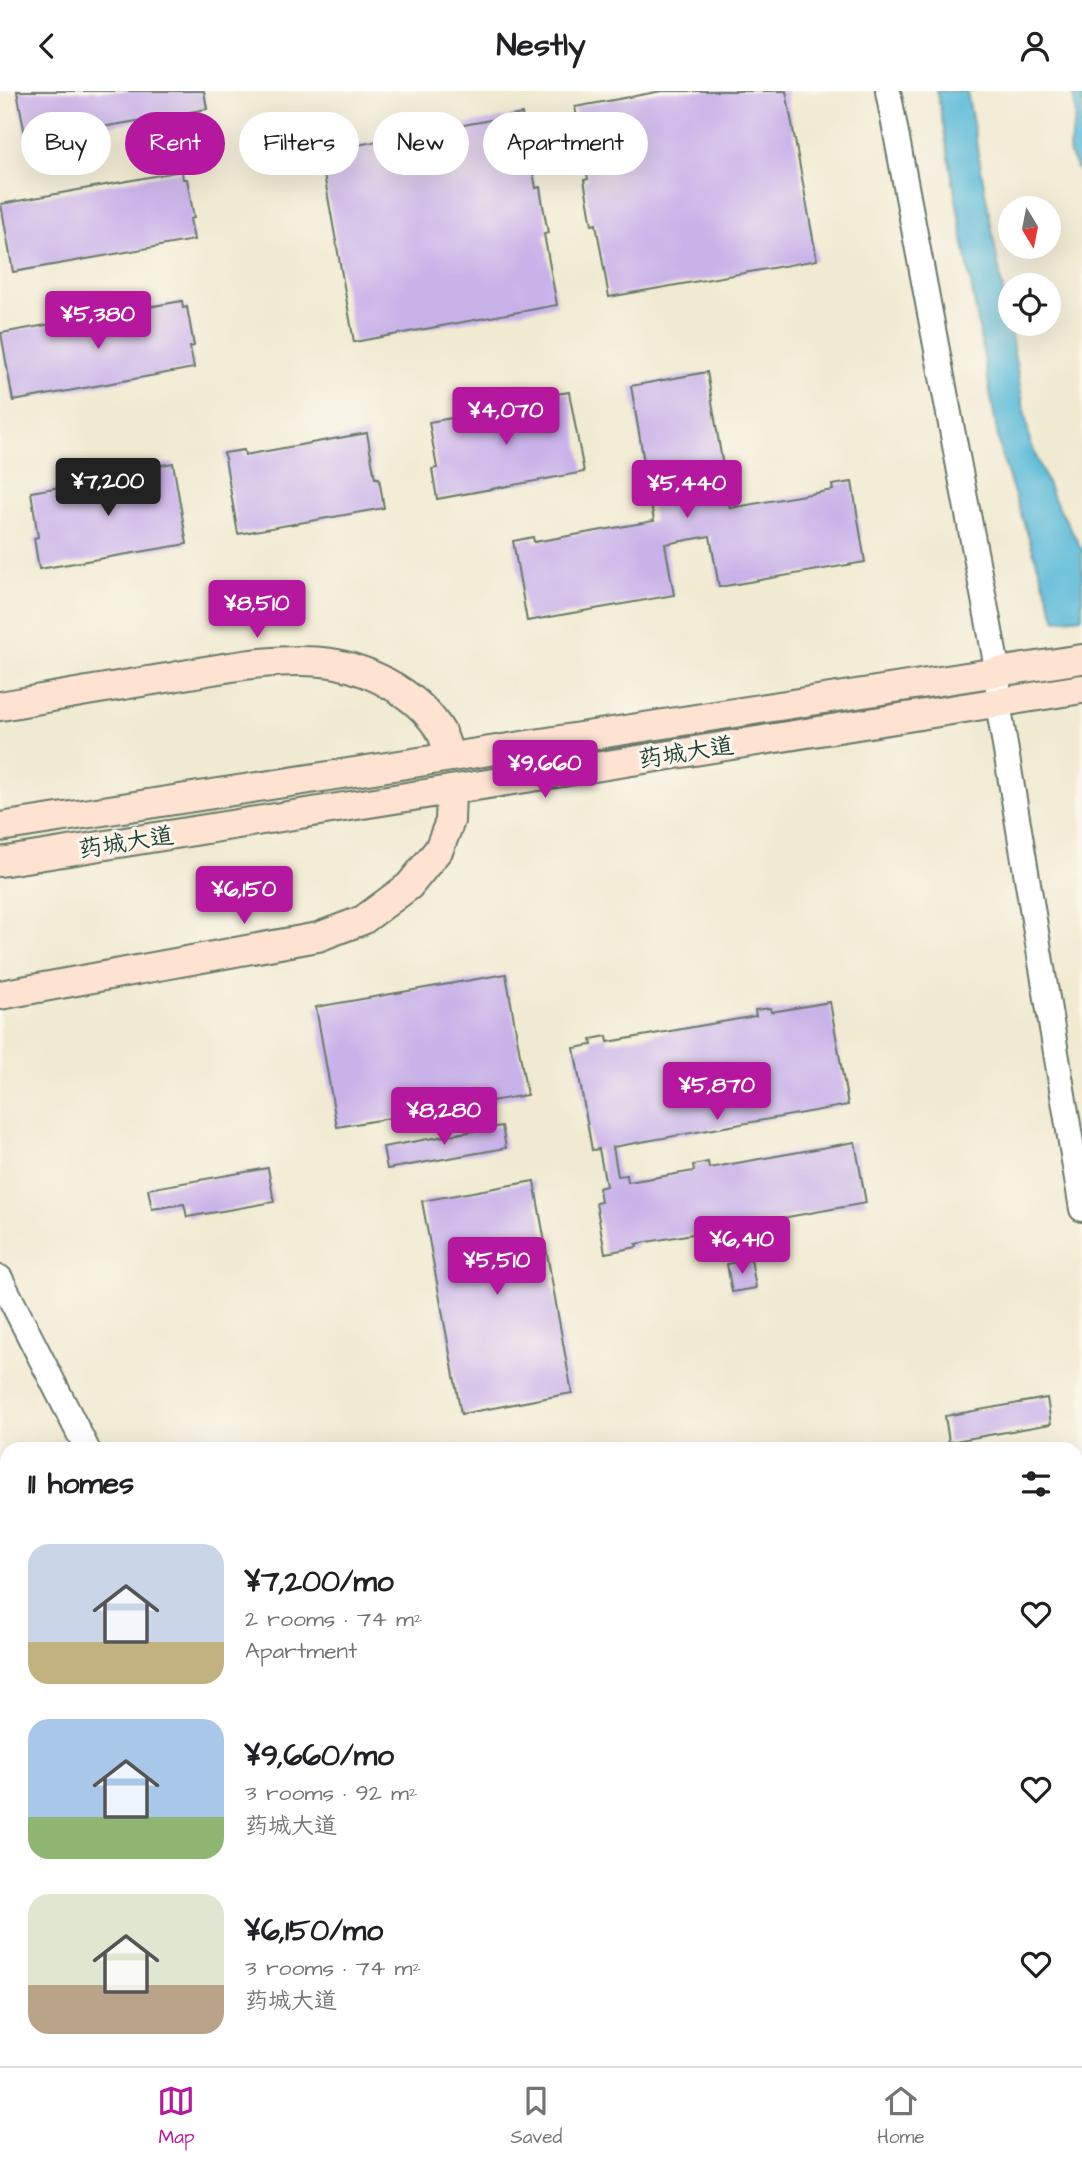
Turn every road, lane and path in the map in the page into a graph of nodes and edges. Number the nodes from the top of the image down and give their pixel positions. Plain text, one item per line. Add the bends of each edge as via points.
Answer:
1 (888, 91) edge
2 (1082, 659) edge
3 (998, 673) junction
4 (1082, 689) edge
5 (998, 703) junction
6 (0, 706) edge
7 (450, 757) junction
8 (451, 790) junction
9 (0, 827) edge
10 (0, 862) edge
11 (0, 995) edge
12 (1082, 1209) edge
13 (0, 1277) edge
14 (83, 1442) edge

1 - 3 street
2 - 3 main road, 药城大道
3 - 5 street
3 - 7 main road, 药城大道
4 - 5 main road, 药城大道
5 - 8 main road, 药城大道
5 - 12 street
6 - 7 main road via 235,666 337,664 403,692 442,733
7 - 9 main road, 药城大道
8 - 10 main road, 药城大道
8 - 11 main road via 450,821 439,849 409,886 363,920 318,937
13 - 14 street

